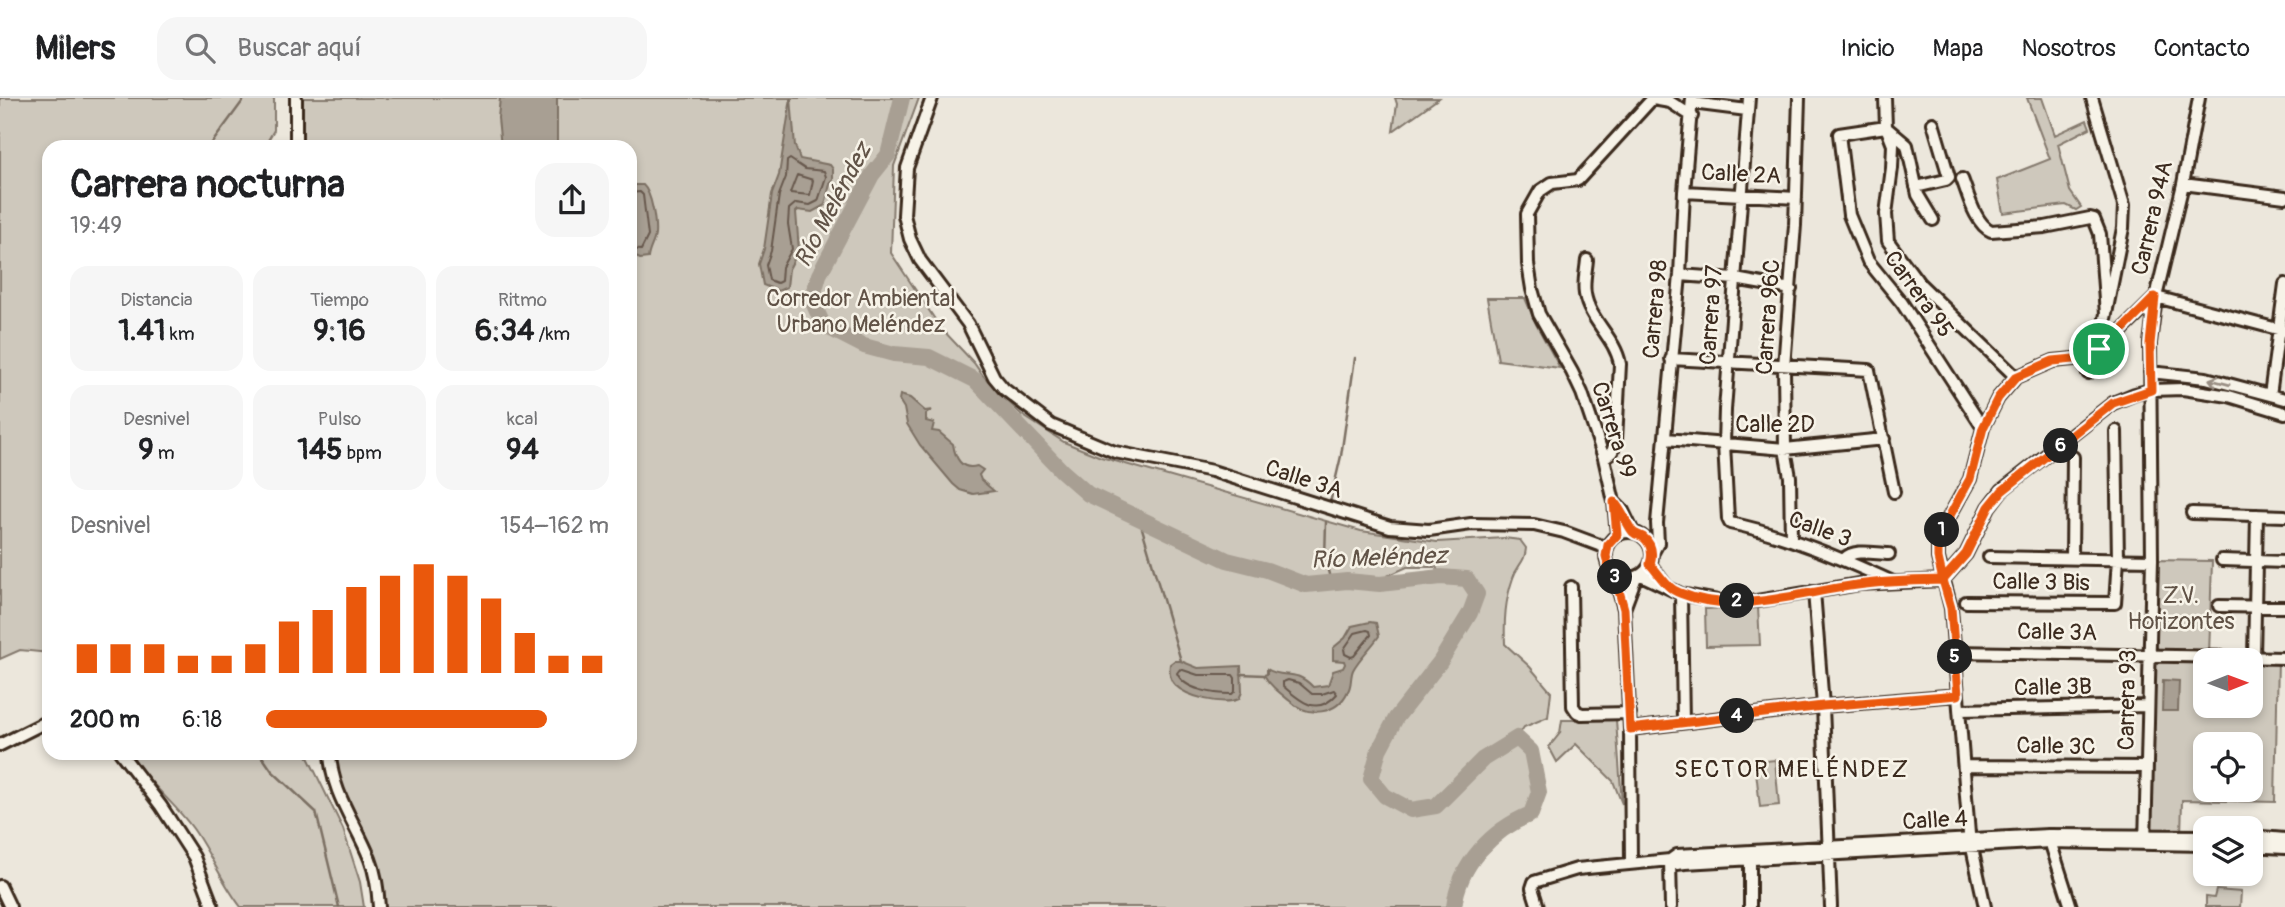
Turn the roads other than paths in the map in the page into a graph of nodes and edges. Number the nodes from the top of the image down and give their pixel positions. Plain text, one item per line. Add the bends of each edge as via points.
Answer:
1 (296, 98) edge
2 (932, 98) edge
3 (1653, 98) edge
4 (1749, 98) edge
5 (1799, 98) edge
6 (1885, 98) edge
7 (2092, 98) edge
8 (2199, 98) edge
9 (1692, 101) edge
10 (1747, 110) junction
11 (1692, 116) junction
12 (1933, 123) dead end
13 (1886, 127) junction
14 (296, 140) edge
15 (1962, 179) dead end
16 (2183, 184) junction
17 (1916, 187) junction
18 (1684, 192) junction
19 (1742, 196) junction
20 (2285, 197) edge
21 (1796, 198) junction
22 (1933, 220) dead end
23 (1587, 260) dead end
24 (1680, 275) junction
25 (1735, 279) junction
26 (2285, 284) edge
27 (1791, 289) junction
28 (2155, 297) junction
29 (2106, 314) junction
30 (2281, 330) edge
31 (2099, 349) junction
32 (2084, 358) junction
33 (1671, 359) junction
34 (1729, 363) junction
35 (1784, 366) junction
36 (2150, 372) junction
37 (2088, 373) dead end
38 (2016, 377) junction
39 (2151, 390) junction
40 (2270, 395) junction
41 (2285, 399) edge
42 (2285, 413) edge
43 (1983, 428) junction
44 (2116, 431) dead end
45 (1666, 439) junction
46 (1884, 439) junction
47 (1724, 444) junction
48 (1785, 449) junction
49 (2073, 457) dead end
50 (1604, 458) junction
51 (1894, 492) dead end
52 (1614, 502) junction
53 (2192, 513) dead end
54 (2256, 514) junction
55 (2285, 516) edge
56 (1657, 523) junction
57 (1730, 523) joint
58 (1617, 535) junction
59 (1638, 535) junction
60 (1790, 539) junction
61 (1607, 548) junction
62 (1889, 554) dead end
63 (1989, 557) dead end
64 (2072, 558) junction
65 (1651, 559) junction
66 (1844, 559) junction
67 (2118, 559) junction
68 (2152, 560) junction
69 (2222, 560) dead end
70 (2256, 561) junction
71 (2285, 562) edge
72 (1614, 573) junction
73 (1639, 576) junction
74 (1943, 580) junction
75 (1893, 582) junction
76 (1666, 586) junction
77 (1570, 587) dead end
78 (1814, 591) junction
79 (1681, 594) junction
80 (1966, 602) dead end
81 (2219, 607) dead end
82 (2256, 607) junction
83 (2285, 607) edge
84 (1624, 609) junction
85 (2254, 648) edge
86 (1955, 652) junction
87 (2150, 654) junction
88 (2193, 655) edge
89 (2263, 657) edge
90 (2285, 658) edge
91 (1958, 695) junction
92 (2148, 705) junction
93 (1823, 706) junction
94 (1960, 710) junction
95 (1630, 713) junction
96 (1683, 723) junction
97 (42, 724) edge
98 (1630, 729) junction
99 (0, 745) edge
100 (126, 760) edge
101 (331, 760) edge
102 (1964, 766) junction
103 (2147, 767) junction
104 (2193, 837) edge
105 (2263, 837) edge
106 (2049, 839) junction
107 (2285, 839) edge
108 (2145, 840) junction
109 (1971, 844) junction
110 (2193, 844) edge
111 (2263, 847) edge
112 (2285, 848) edge
113 (1829, 851) junction
114 (1750, 856) junction
115 (1670, 860) junction
116 (1631, 863) junction
117 (0, 886) edge
118 (10, 907) edge
119 (213, 907) edge
120 (379, 907) edge
121 (1538, 907) edge
122 (1671, 907) edge
123 (1750, 907) edge
124 (1831, 907) edge
125 (1985, 907) edge
126 (2071, 907) edge

1 - 14 street
2 - 61 street, Calle 3A via 907,168 904,215 910,239 920,260 968,324 994,377 1051,425 1106,449 1212,471 1390,527 1429,530 1471,524 1534,525
3 - 11 street
3 - 50 street, Carrera 99 via 1578,180 1539,191 1527,214 1528,264 1539,314 1572,372
4 - 10 street, Carrera 97
5 - 21 street, Carrera 96C
6 - 13 street
7 - 29 street via 2124,205
8 - 16 street, Carrera 94A
9 - 10 street
9 - 11 street, Carrera 98
10 - 19 street, Carrera 97
11 - 18 street, Carrera 98
12 - 17 street via 1949,177
13 - 17 street via 1907,145
13 - 38 street via 1893,145 1888,241 1919,283
13 - 43 street, Carrera 95 via 1839,134 1849,215 1868,261 1915,321
15 - 29 street via 1980,222 1991,231 2094,219 2100,234
16 - 20 street
16 - 28 street, Carrera 94A
17 - 22 street
18 - 19 street, Calle 2A
18 - 24 street, Carrera 98
19 - 21 street, Calle 2A
19 - 25 street, Carrera 97
21 - 27 street, Carrera 96C
23 - 50 street via 1585,296 1620,364 1616,440
24 - 25 street
24 - 33 street, Carrera 98
25 - 27 street
25 - 34 street, Carrera 97
26 - 30 street
27 - 35 street, Carrera 96C
28 - 30 street
28 - 31 street
28 - 36 street, Carrera 94A
29 - 31 street
30 - 40 street
31 - 32 street
32 - 37 street
32 - 38 street via 2053,361
33 - 34 street
33 - 45 street, Carrera 98
34 - 35 street
34 - 47 street, Carrera 97
35 - 46 street via 1869,370
35 - 48 street, Carrera 96C
36 - 39 street, Carrera 94A
40 -> 36 street via 2206,378
38 - 43 street via 1998,398
39 - 42 street via 2208,392
39 - 68 street, Carrera 93
39 - 74 street via 2113,403 2002,491 1966,554
40 - 41 street
43 - 74 street via 1970,479 1938,537
44 - 67 street
45 - 47 street, Calle 2D
45 - 56 street, Carrera 98
46 - 48 street, Calle 2D
46 - 51 street
47 - 48 street, Calle 2D
47 - 57 street, Carrera 97
48 - 60 street, Carrera 96C
49 - 64 street
50 - 52 street, Carrera 99
52 - 58 street, Carrera 99
52 - 59 street, Carrera 99
53 - 54 street
54 - 55 street
54 - 70 street
56 - 59 street
56 - 65 street, Carrera 98 via 1658,543
57 - 60 street, Calle 3
58 - 59 street
58 - 61 street
59 - 65 street via 1650,546
60 - 66 street, Calle 3
61 - 72 street via 1607,561
62 - 66 street via 1855,553
63 - 64 street
64 - 67 street
65 - 73 street
65 - 76 street
66 - 75 street, Calle 3
67 - 68 street
67 - 80 street, Calle 3 Bis via 2115,603
68 - 87 street, Carrera 93
69 - 70 street
70 - 71 street
70 - 82 street
72 - 73 street via 1624,578
72 - 84 street
73 - 76 street
73 - 84 street
74 - 75 street
74 - 86 street
75 - 78 street
76 - 79 street
77 - 95 street via 1573,706 1582,713
78 - 79 street via 1724,602
78 - 93 street
79 - 96 street
81 - 82 street
82 - 83 street
82 - 85 street
84 - 95 street
86 - 87 street, Calle 3A
86 - 91 street
87 - 88 street, Calle 3A
87 - 92 street, Carrera 93
89 - 90 street, Calle 3A
91 - 93 street
91 - 94 street
92 - 94 street, Calle 3B
92 - 103 street, Carrera 93
93 - 96 street
93 - 113 street
94 - 102 street
95 - 98 street
96 - 98 street
97 - 99 street
98 - 116 street
100 - 119 street via 194,857
101 - 120 street via 340,798 370,860
102 - 103 street, Calle 3C
102 - 109 street
103 - 108 street, Carrera 93
104 - 108 street, Calle 4
105 - 107 street
106 - 108 street, Calle 4
106 - 109 street, Calle 4
106 - 126 street
108 - 110 street, Calle 4
109 - 113 street, Calle 4
109 - 125 street
111 - 112 street
113 - 114 street, Calle 4
113 - 124 street
114 - 115 street, Calle 4 via 1677,864
114 - 123 street
115 - 116 street, Calle 4
115 - 122 street
116 - 121 street, Calle 4 via 1577,869 1534,882
117 - 118 street

